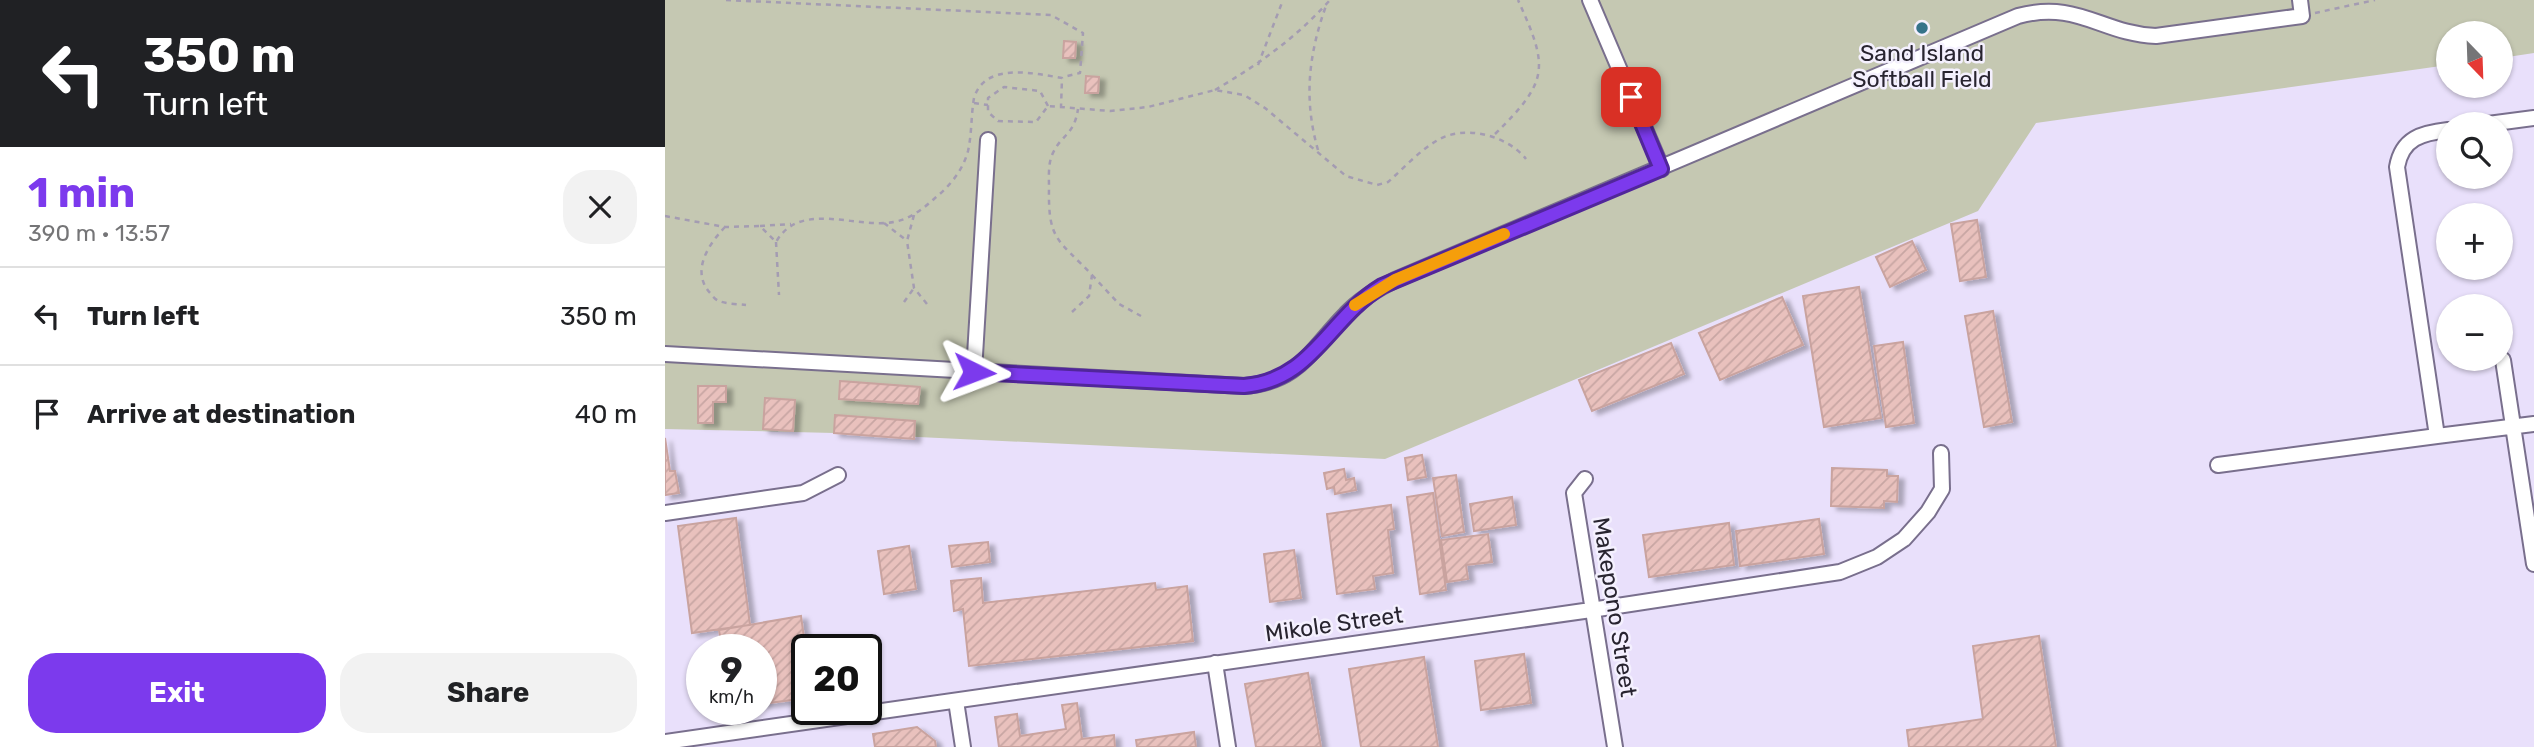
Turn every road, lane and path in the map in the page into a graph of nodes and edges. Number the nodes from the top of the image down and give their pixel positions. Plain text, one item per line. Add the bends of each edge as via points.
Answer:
1 (726, 0) edge
2 (1283, 0) edge
3 (1518, 0) edge
4 (1590, 0) edge
5 (2300, 0) edge
6 (2375, 0) edge
7 (1329, 1) edge
8 (2302, 16) junction
9 (1258, 65) junction
10 (1062, 78) junction
11 (1216, 90) junction
12 (973, 103) junction
13 (988, 104) junction
14 (1048, 106) junction
15 (1061, 107) junction
16 (1078, 109) junction
17 (2534, 118) edge
18 (2513, 121) edge
19 (2436, 131) edge
20 (1495, 134) junction
21 (988, 140) dead end
22 (1319, 153) junction
23 (1526, 159) dead end
24 (1661, 169) junction
25 (914, 215) junction
26 (665, 216) edge
27 (791, 223) junction
28 (884, 223) junction
29 (760, 226) junction
30 (725, 227) junction
31 (907, 241) junction
32 (776, 242) junction
33 (1092, 275) junction
34 (914, 288) junction
35 (779, 295) dead end
36 (904, 302) dead end
37 (927, 304) dead end
38 (746, 305) dead end
39 (1072, 312) dead end
40 (1141, 316) dead end
41 (665, 354) edge
42 (2504, 371) edge
43 (974, 372) junction
44 (2534, 424) edge
45 (2512, 427) junction
46 (2437, 436) junction
47 (1941, 453) dead end
48 (2218, 465) dead end
49 (838, 475) dead end
50 (1585, 479) dead end
51 (665, 513) edge
52 (2534, 564) edge
53 (1591, 610) junction
54 (1215, 663) junction
55 (956, 701) junction
56 (665, 742) edge
57 (963, 747) edge
58 (1228, 747) edge
59 (1615, 747) edge

1 - 10 path via 1051,15 1083,33 1080,73
2 - 9 path
3 - 20 path via 1540,62 1524,107
4 - 24 street
5 - 8 street
6 - 8 path
7 - 9 path
7 - 22 path via 1312,48 1308,79 1311,126
8 - 24 street via 2156,36 2071,12 2031,12
9 - 11 path
10 - 12 path via 997,73 976,89
10 - 15 path
11 - 16 path via 1147,107
11 - 22 path via 1254,100
12 - 13 path
12 - 25 path via 964,162 949,187
13 - 14 path via 988,98 1004,87 1039,91
13 - 14 path via 988,112 998,121 1037,121
14 - 15 path
15 - 16 path
16 - 33 path via 1075,126 1051,156 1049,223 1065,251
17 - 18 street
19 - 46 street via 2407,142 2397,167
20 - 22 path via 1451,134 1439,139 1388,182 1377,185 1346,176
20 - 23 path
21 - 43 street
24 - 43 street via 1382,286 1347,312 1307,360 1266,383 1244,386
25 - 28 path
25 - 31 path
26 - 30 path
27 - 28 path via 816,218
27 - 29 path
27 - 32 path
28 - 31 path
29 - 30 path
29 - 32 path
30 - 38 path via 711,243 701,279 717,301
31 - 34 path
32 - 35 path
33 - 39 path via 1089,296
33 - 40 path via 1119,304
34 - 36 path
34 - 37 path
41 - 43 street
42 - 45 street
44 - 45 street
45 - 46 street
45 - 52 street
46 - 48 street
47 - 53 street, Mikole Street via 1942,489 1928,512 1904,539 1877,557 1840,572
49 - 51 street via 803,493
50 - 53 street, Makepono Street via 1574,493
53 - 54 street, Mikole Street
53 - 59 street, Makepono Street
54 - 55 street, Mikole Street
54 - 58 street
55 - 56 street, Mikole Street
55 - 57 street

